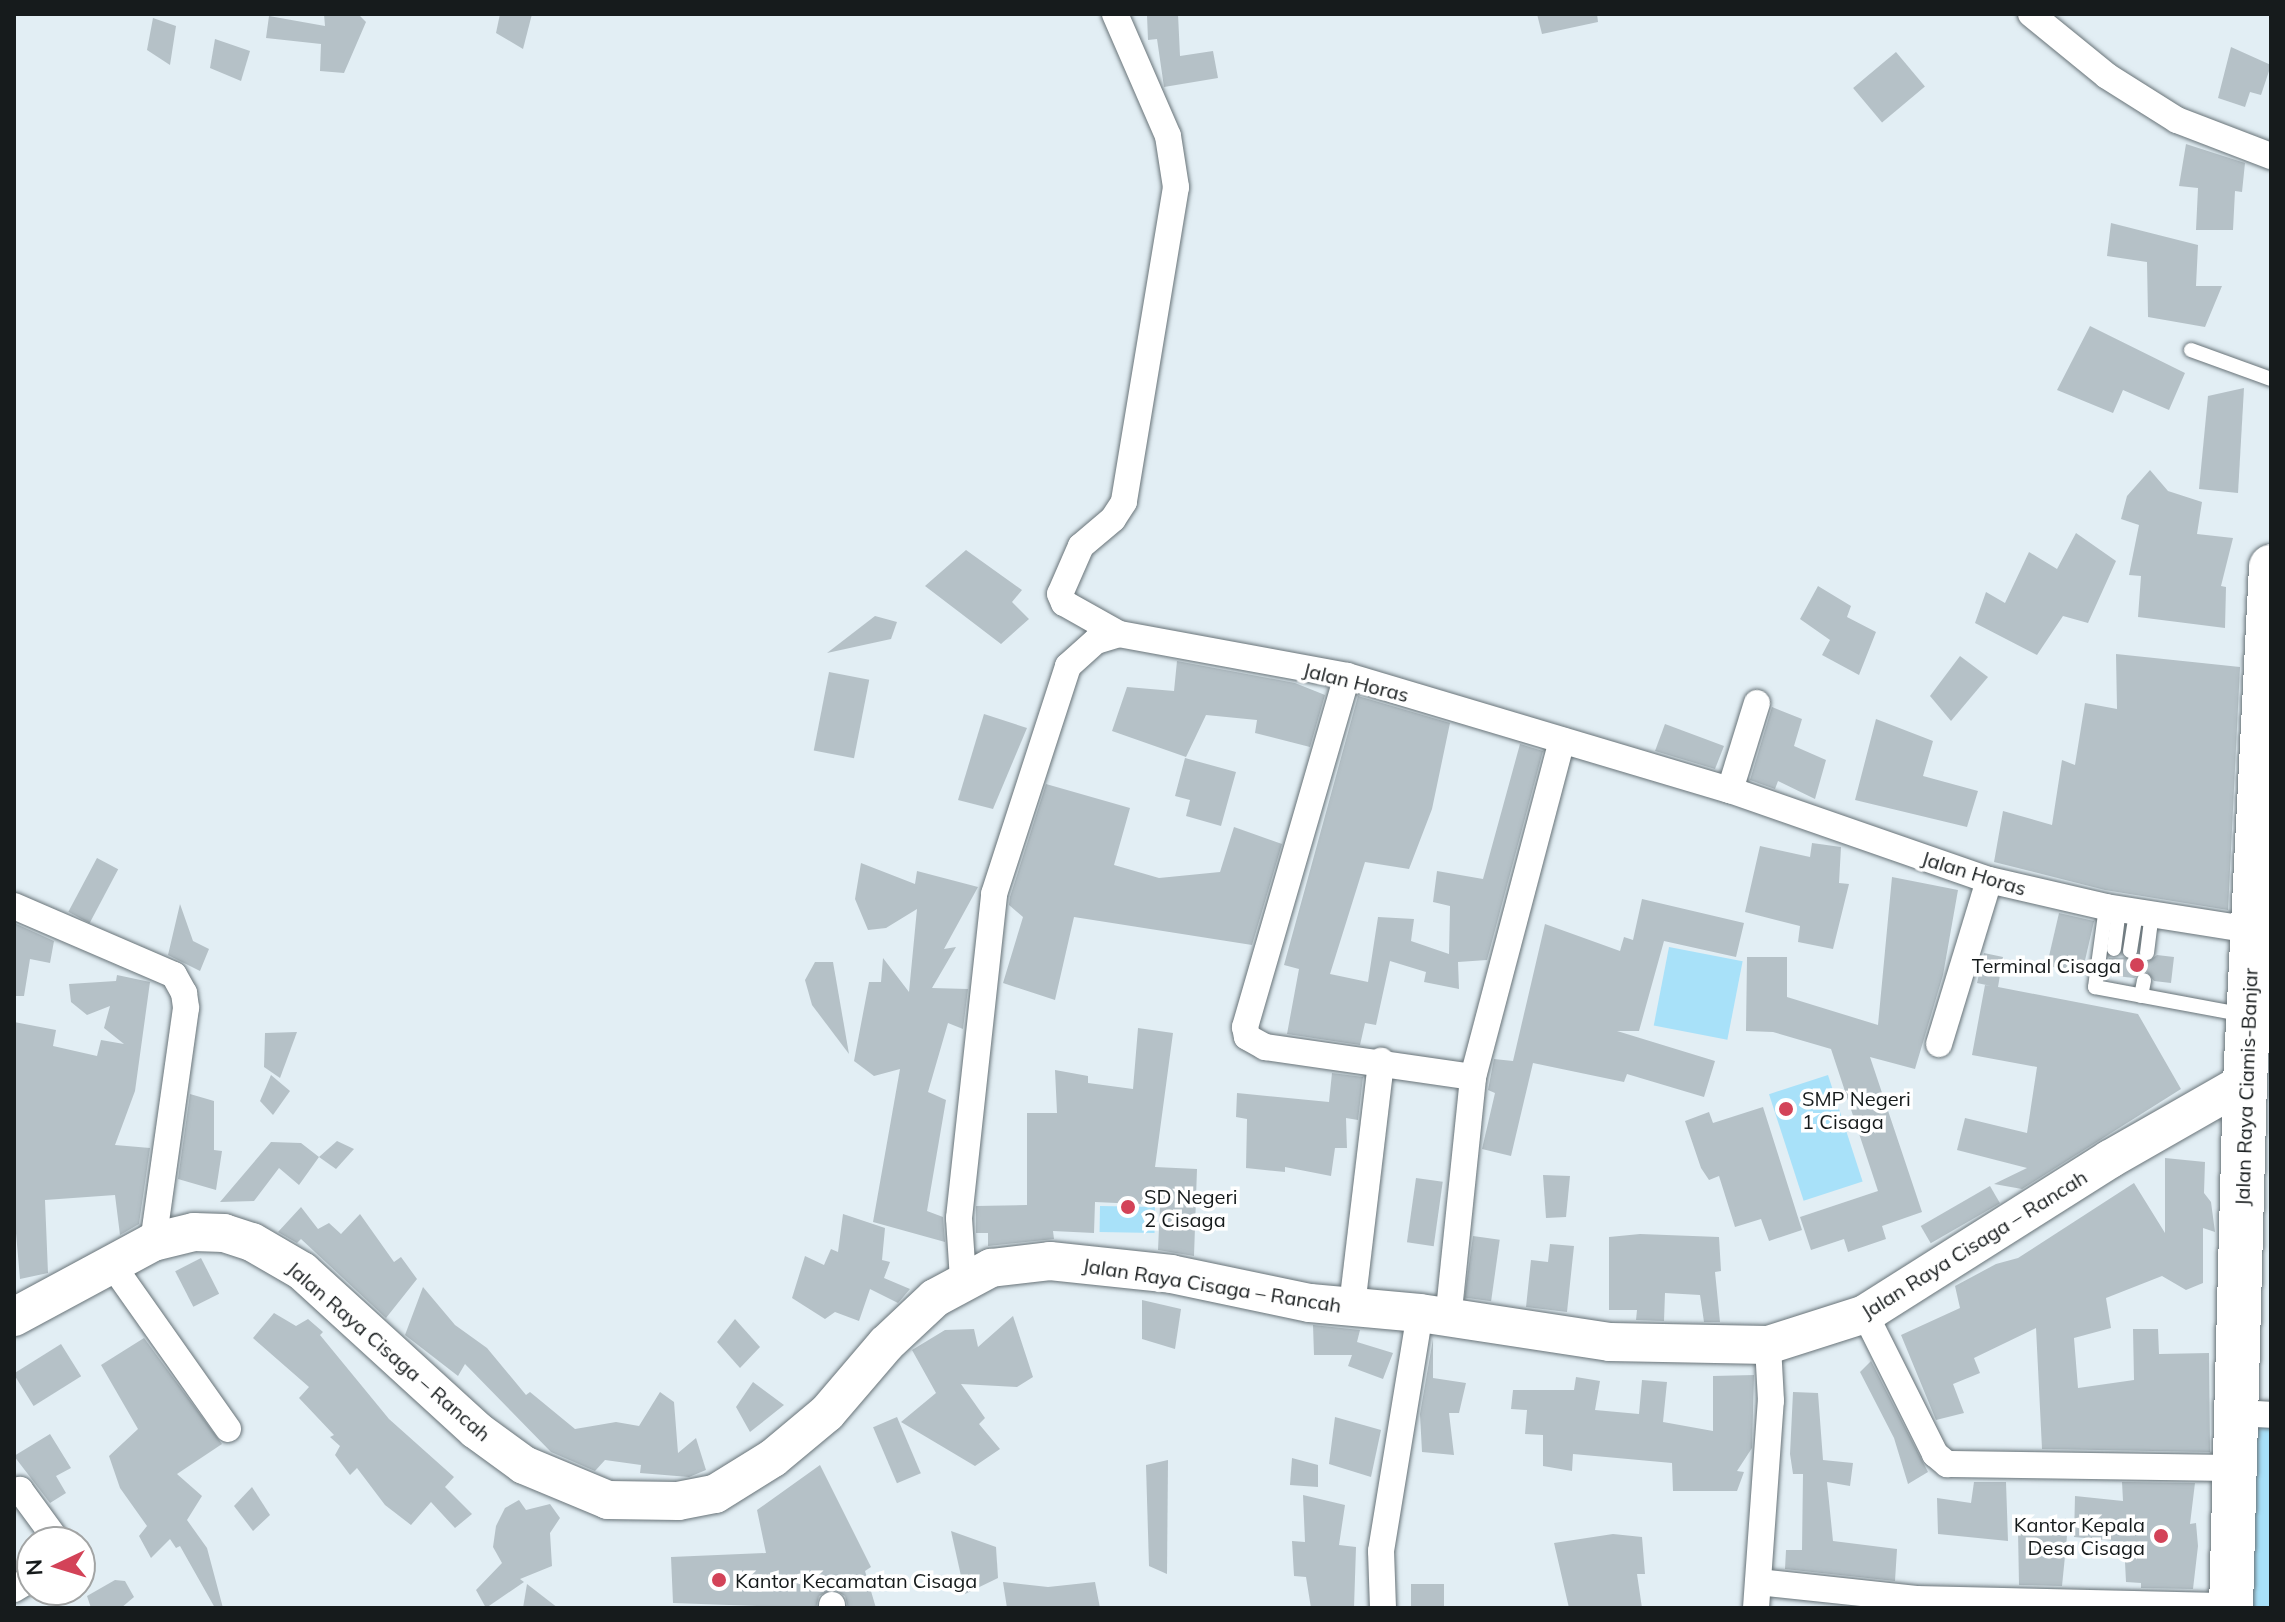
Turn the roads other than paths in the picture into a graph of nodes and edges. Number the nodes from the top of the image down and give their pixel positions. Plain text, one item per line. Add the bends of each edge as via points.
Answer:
1 (1115, 14) edge
2 (2031, 14) edge
3 (2271, 156) edge
4 (2191, 350) dead end
5 (2271, 379) edge
6 (2271, 567) edge
7 (1119, 634) junction
8 (1347, 676) junction
9 (2268, 686) edge
10 (1757, 703) dead end
11 (1562, 741) junction
12 (1730, 790) junction
13 (1989, 880) junction
14 (14, 906) edge
15 (2128, 911) junction
16 (2252, 930) junction
17 (2114, 949) dead end
18 (2130, 951) dead end
19 (2147, 953) dead end
20 (2144, 980) dead end
21 (2141, 996) junction
22 (2248, 1016) junction
23 (1939, 1044) dead end
24 (1381, 1061) junction
25 (1473, 1077) junction
26 (2245, 1082) junction
27 (153, 1242) junction
28 (111, 1263) junction
29 (963, 1280) junction
30 (1352, 1306) junction
31 (1865, 1314) junction
32 (1434, 1316) junction
33 (14, 1317) edge
34 (1768, 1345) junction
35 (2253, 1414) edge
36 (228, 1429) dead end
37 (2235, 1468) junction
38 (16, 1487) edge
39 (46, 1526) edge
40 (1757, 1595) edge
41 (2231, 1607) edge
42 (1383, 1608) edge

1 - 7 street, Jalan Horas via 1168,136 1176,187 1124,502 1113,519 1081,546 1060,594 1064,603
2 - 3 street via 2107,76 2177,120
4 - 5 lane
6 - 9 highway, Jalan Raya Ciamis-Banjar
7 - 8 street, Jalan Horas
7 - 29 street via 1096,641 1068,666 994,894 959,1218
8 - 11 street, Jalan Horas
8 - 24 street via 1245,1027 1253,1044
9 - 16 highway, Jalan Raya Ciamis-Banjar
10 - 12 street
11 - 12 street, Jalan Horas
11 - 25 street
12 - 13 street, Jalan Horas
13 - 15 street, Jalan Horas
13 - 23 street
14 - 27 street via 174,975 184,993
15 - 16 street, Jalan Horas
15 - 17 lane
15 - 18 lane
15 - 19 lane
15 - 21 lane via 2095,987 2109,982 2126,985
16 - 22 highway, Jalan Raya Ciamis-Banjar
20 - 21 lane
21 - 22 lane
22 - 26 highway, Jalan Raya Ciamis-Banjar
24 - 25 street
24 - 30 street
25 - 32 street
26 - 31 main road, Jalan Raya Cisaga – Rancah via 2110,1159
26 - 35 highway, Jalan Raya Ciamis-Banjar
27 - 28 main road, Jalan Raya Cisaga – Rancah
27 - 29 main road, Jalan Raya Cisaga – Rancah via 194,1232 224,1233 277,1255 314,1281 476,1430 524,1465 608,1500 635,1502 715,1494 773,1458 827,1413 886,1344
28 - 33 main road, Jalan Raya Cisaga – Rancah
28 - 36 street
29 - 30 main road, Jalan Raya Cisaga – Rancah via 991,1268 1050,1261 1171,1274 1310,1303
30 - 32 main road, Jalan Raya Cisaga – Rancah
31 - 34 main road, Jalan Raya Cisaga – Rancah
31 - 37 street via 1935,1454 1947,1464
32 - 34 main road, Jalan Raya Cisaga – Rancah via 1610,1342
32 - 42 street via 1381,1551
34 - 40 street via 1771,1401
35 - 37 highway, Jalan Raya Ciamis-Banjar
37 - 41 highway, Jalan Raya Ciamis-Banjar
38 - 39 street
40 - 41 street

